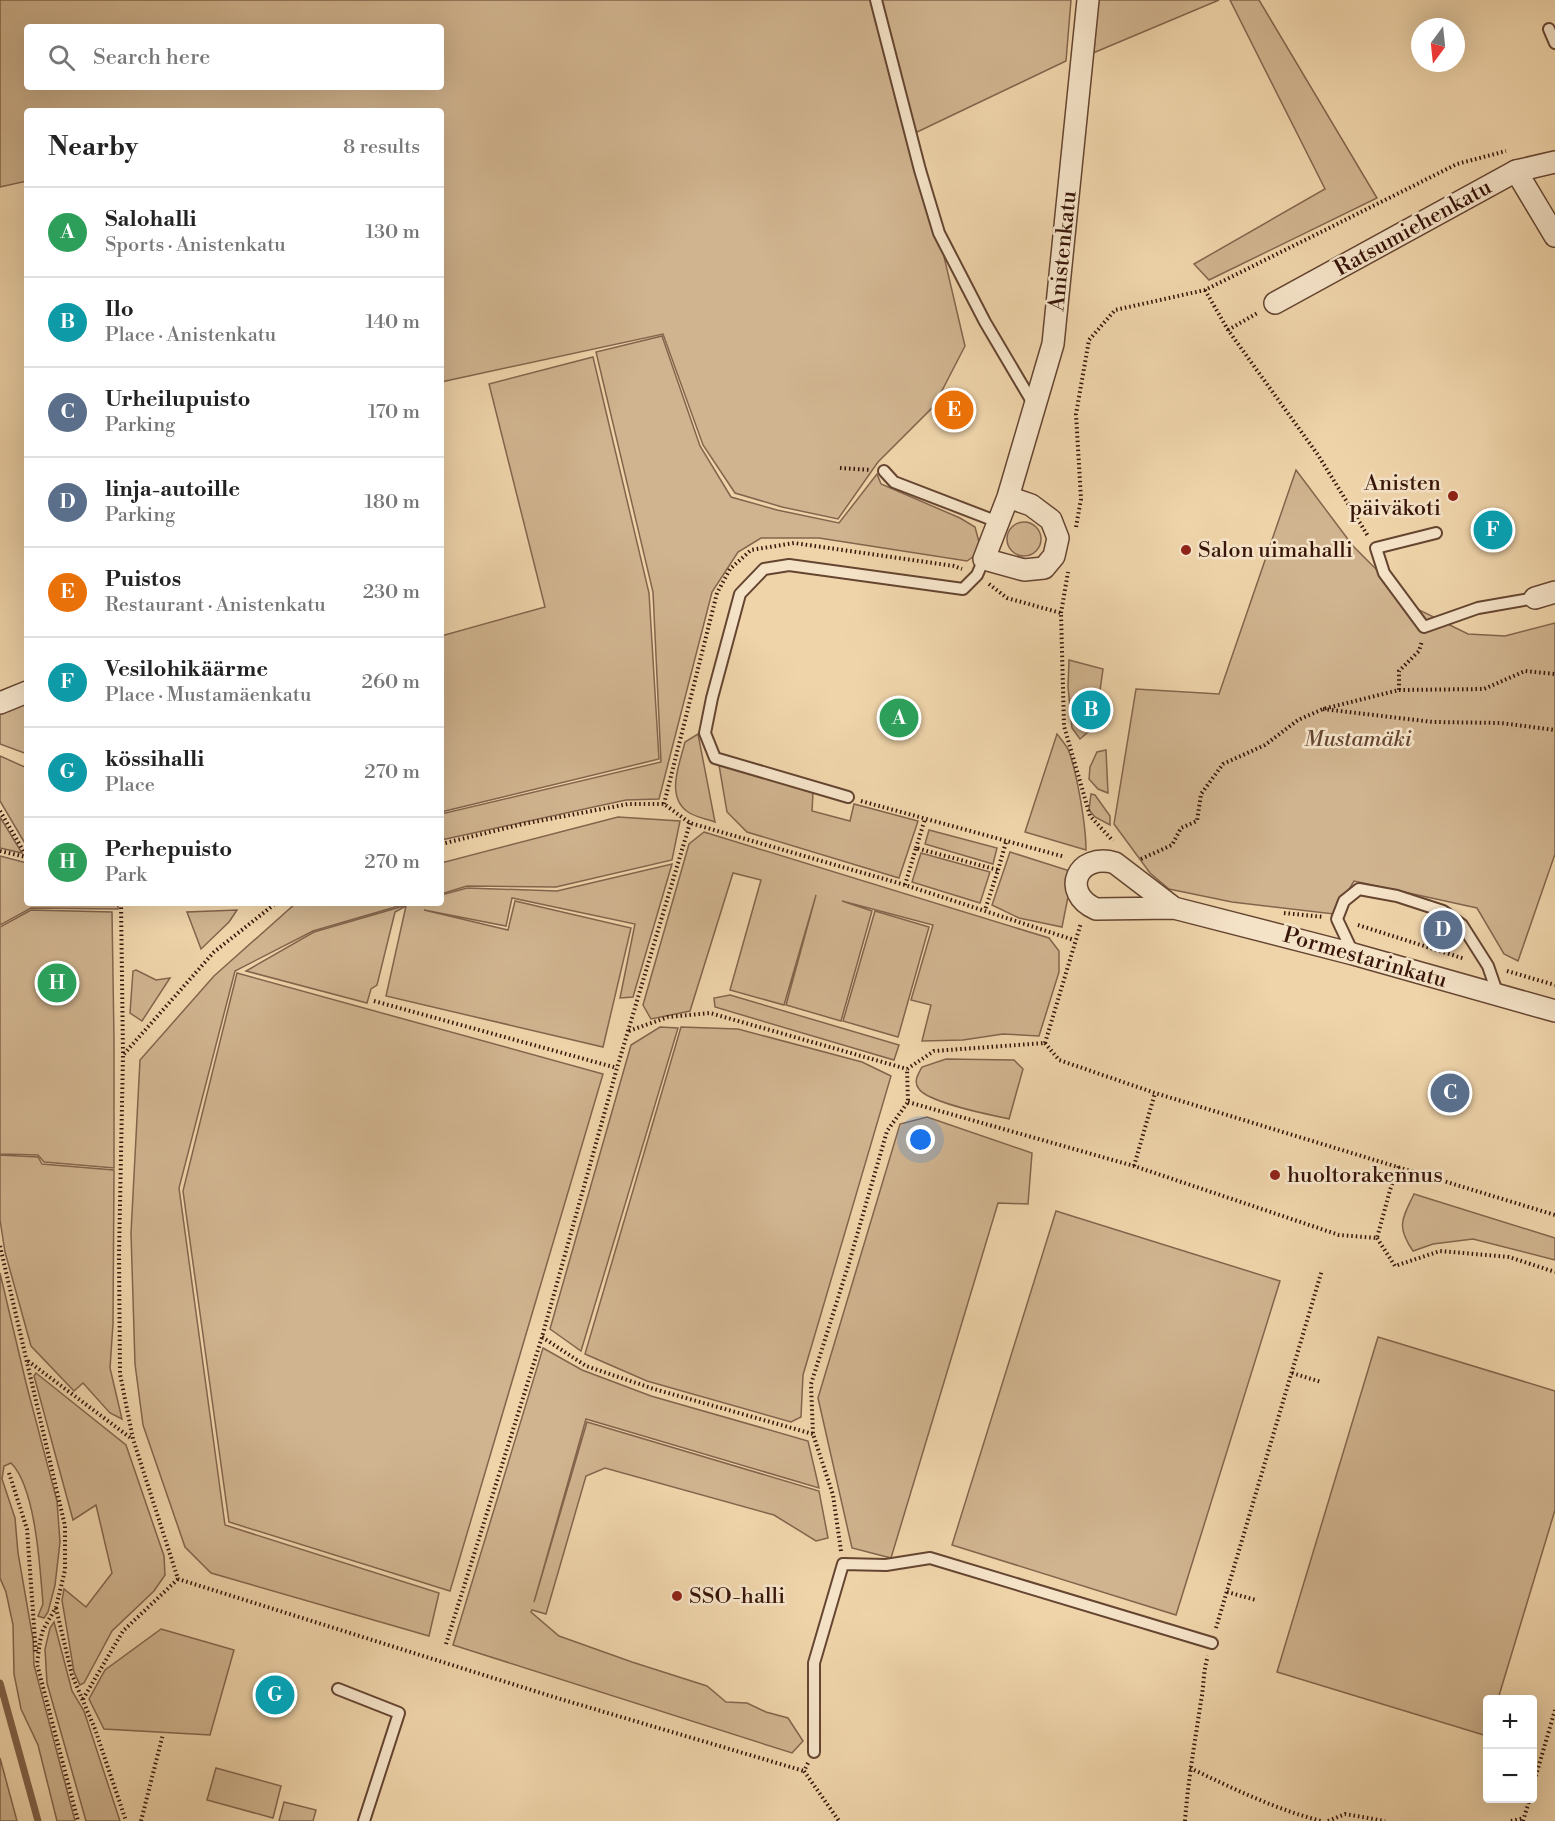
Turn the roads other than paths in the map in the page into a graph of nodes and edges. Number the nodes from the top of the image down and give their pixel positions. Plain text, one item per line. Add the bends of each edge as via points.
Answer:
1 (876, 0) edge
2 (1088, 0) edge
3 (1549, 29) dead end
4 (1555, 43) edge
5 (1555, 162) edge
6 (1516, 171) junction
7 (1555, 236) edge
8 (1275, 303) road end
9 (1035, 407) junction
10 (884, 471) road end
11 (1008, 497) junction
12 (998, 522) junction
13 (1436, 533) dead end
14 (981, 567) junction
15 (1545, 595) edge
16 (24, 693) edge
17 (0, 703) edge
18 (848, 797) road end
19 (1174, 908) dead end
20 (1353, 954) junction
21 (1498, 996) junction
22 (1555, 1011) edge
23 (1212, 1643) road end
24 (338, 1689) dead end
25 (814, 1752) road end
26 (364, 1821) edge

1 - 9 lane via 939,232
2 - 9 street, Anistenkatu via 1053,344
3 - 4 lane
5 - 6 street, Ratsumiehenkatu
6 - 7 street
6 - 8 street, Ratsumiehenkatu
9 - 11 street, Anistenkatu
10 - 12 lane via 894,482
11 - 12 street, Anistenkatu
11 - 14 street via 1031,505 1051,520 1058,538 1054,556 1044,568
12 - 14 street, Anistenkatu
13 - 15 lane via 1376,548 1384,573 1424,627 1478,608
14 - 18 lane via 963,589 789,565 765,569 740,594 705,733 715,758
16 - 17 street
19 - 20 street, Pormestarinkatu
20 - 21 street, Pormestarinkatu
20 - 21 lane via 1337,919 1344,901 1359,889 1397,896 1443,911 1462,925 1488,966
21 - 22 street, Pormestarinkatu
23 - 25 lane via 930,1558 886,1565 843,1564 814,1663
24 - 26 lane via 399,1713

